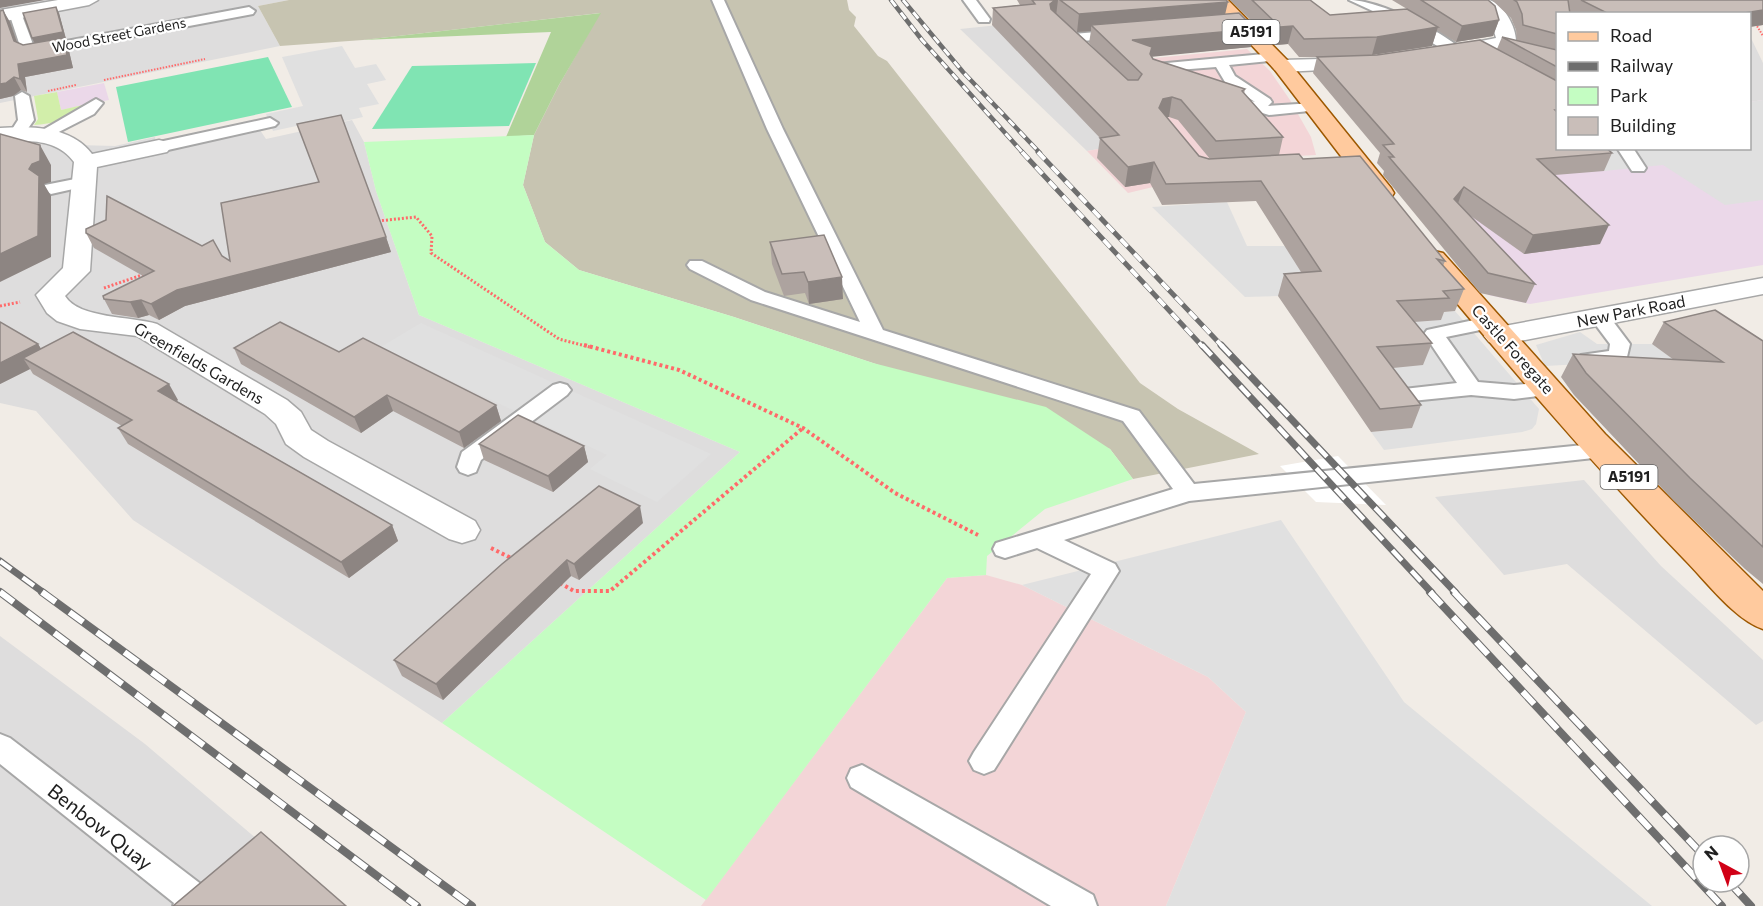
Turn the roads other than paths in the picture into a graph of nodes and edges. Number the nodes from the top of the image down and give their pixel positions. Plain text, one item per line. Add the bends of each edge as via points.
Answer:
1 (89, 0) edge
2 (718, 0) edge
3 (969, 0) edge
4 (1218, 0) edge
5 (1355, 0) edge
6 (1486, 1) edge
7 (249, 11) dead end
8 (8, 14) edge
9 (984, 19) dead end
10 (1244, 24) junction
11 (1223, 26) edge
12 (1138, 32) edge
13 (1520, 50) edge
14 (1466, 51) junction
15 (1498, 53) junction
16 (1426, 56) edge
17 (1278, 61) junction
18 (1220, 62) junction
19 (1097, 63) edge
20 (1372, 63) edge
21 (1184, 82) edge
22 (1215, 93) edge
23 (22, 96) edge
24 (96, 103) dead end
25 (1314, 107) junction
26 (1276, 111) junction
27 (270, 123) dead end
28 (20, 135) edge
29 (159, 147) joint
30 (1626, 150) edge
31 (1638, 168) dead end
32 (85, 172) junction
33 (51, 189) dead end
34 (1399, 215) edge
35 (1419, 241) edge
36 (696, 265) dead end
37 (1763, 286) edge
38 (1599, 316) junction
39 (1494, 330) junction
40 (874, 331) junction
41 (1588, 359) edge
42 (1472, 388) junction
43 (1548, 389) junction
44 (560, 390) dead end
45 (1402, 394) edge
46 (1603, 450) junction
47 (468, 467) dead end
48 (1188, 493) junction
49 (462, 530) road end
50 (1038, 538) junction
51 (1005, 549) road end
52 (1763, 614) edge
53 (0, 747) edge
54 (984, 761) dead end
55 (862, 778) dead end
56 (189, 906) edge
57 (1082, 906) edge

1 - 8 street
2 - 40 lane via 775,129
3 - 9 lane
4 - 10 main road, A5191
5 - 14 lane
6 - 15 street via 1507,33
7 - 8 lane, Wood Street Gardens via 29,52
10 - 11 lane
10 - 17 main road, A5191
12 - 19 lane via 1069,34
13 - 15 street
14 - 15 street
14 - 16 street
17 - 18 lane
17 - 20 street
17 - 25 main road, A5191
18 - 21 lane via 1156,68 1156,73
18 - 26 lane via 1230,79
22 - 26 lane
23 - 28 lane via 26,120
24 - 28 lane via 89,111
25 - 26 lane
25 - 34 main road, A5191 via 1346,162
27 - 29 lane
28 - 32 street via 73,147
29 - 32 street
30 - 31 lane
32 - 33 lane
32 - 49 street, Greenfields Gardens via 76,271 50,295 54,305 86,323 133,323 147,330 276,407 290,419 297,436 316,449
35 - 39 main road, Castle Foregate / A5191
36 - 40 lane via 758,296
37 - 38 street, New Park Road
38 - 39 street, New Park Road
38 - 41 lane via 1620,344 1618,357
39 - 42 lane via 1434,334
39 - 43 main road, Castle Foregate / A5191
40 - 48 lane via 1131,416
42 - 43 lane via 1514,392
42 - 45 lane
43 - 46 main road, Castle Foregate / A5191
44 - 47 lane via 470,458
46 - 48 lane
46 - 52 main road, Castle Foregate / A5191 via 1708,563
48 - 50 lane
50 - 51 lane
50 - 54 lane via 1106,571
53 - 56 lane, Benbow Quay via 195,899
55 - 57 lane

